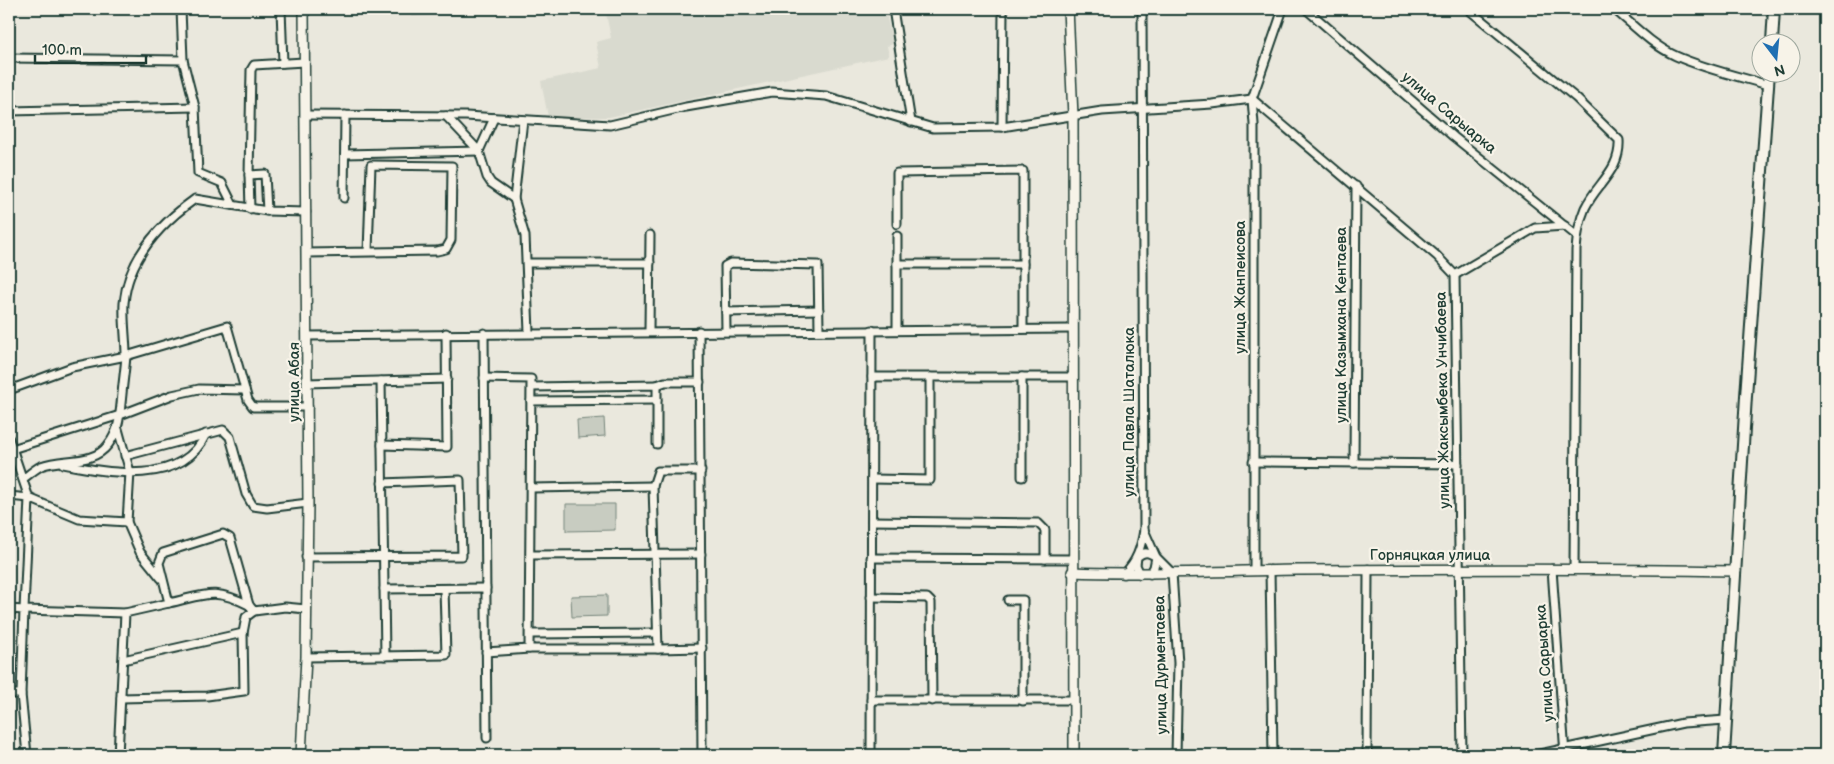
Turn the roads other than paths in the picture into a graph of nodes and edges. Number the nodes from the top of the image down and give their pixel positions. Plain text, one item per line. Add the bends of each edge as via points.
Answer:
1 (181, 9) edge
2 (281, 9) edge
3 (304, 9) edge
4 (893, 9) edge
5 (1003, 9) edge
6 (1068, 9) edge
7 (1142, 9) edge
8 (1283, 9) edge
9 (1306, 9) edge
10 (1468, 9) edge
11 (1614, 9) edge
12 (1774, 9) edge
13 (1773, 32) edge
14 (9, 58) edge
15 (183, 60) junction
16 (304, 62) junction
17 (283, 63) junction
18 (1768, 82) edge
19 (1768, 85) junction
20 (1252, 98) junction
21 (195, 107) junction
22 (1141, 108) junction
23 (9, 111) edge
24 (305, 115) junction
25 (345, 115) junction
26 (446, 116) junction
27 (1073, 116) junction
28 (494, 118) junction
29 (523, 120) junction
30 (911, 122) junction
31 (1002, 127) junction
32 (479, 151) junction
33 (345, 154) junction
34 (249, 175) junction
35 (1356, 186) junction
36 (344, 198) dead end
37 (514, 199) junction
38 (233, 206) junction
39 (250, 209) junction
40 (267, 212) junction
41 (306, 212) junction
42 (897, 224) dead end
43 (1565, 226) junction
44 (650, 235) dead end
45 (897, 236) dead end
46 (1577, 236) junction
47 (368, 252) junction
48 (306, 253) junction
49 (528, 263) junction
50 (650, 263) junction
51 (897, 264) junction
52 (1023, 264) junction
53 (1455, 275) junction
54 (819, 310) junction
55 (726, 312) junction
56 (1023, 329) junction
57 (1072, 329) junction
58 (819, 330) junction
59 (872, 330) junction
60 (897, 330) junction
61 (649, 331) junction
62 (699, 331) junction
63 (726, 331) junction
64 (529, 332) junction
65 (446, 333) junction
66 (484, 333) junction
67 (307, 336) junction
68 (126, 356) junction
69 (872, 377) junction
70 (930, 377) junction
71 (1022, 377) junction
72 (1072, 377) junction
73 (484, 378) junction
74 (447, 379) junction
75 (381, 381) junction
76 (700, 382) junction
77 (307, 383) junction
78 (656, 386) junction
79 (532, 387) junction
80 (9, 390) edge
81 (245, 390) junction
82 (657, 400) junction
83 (532, 401) junction
84 (308, 407) junction
85 (120, 415) junction
86 (118, 429) junction
87 (206, 434) junction
88 (9, 439) edge
89 (657, 444) dead end
90 (382, 445) junction
91 (12, 449) junction
92 (126, 456) junction
93 (1253, 462) junction
94 (57, 463) junction
95 (1354, 464) junction
96 (1458, 464) junction
97 (700, 471) junction
98 (130, 472) junction
99 (1022, 477) dead end
100 (22, 479) junction
101 (872, 480) junction
102 (382, 482) junction
103 (653, 486) junction
104 (530, 488) junction
105 (9, 496) edge
106 (29, 498) junction
107 (308, 503) junction
108 (128, 522) junction
109 (872, 522) junction
110 (1144, 530) junction
111 (654, 553) junction
112 (701, 554) junction
113 (531, 555) junction
114 (384, 556) junction
115 (306, 557) junction
116 (1137, 557) junction
117 (1156, 557) junction
118 (871, 558) junction
119 (1045, 559) junction
120 (1073, 559) junction
121 (1574, 568) junction
122 (1368, 569) junction
123 (1458, 569) junction
124 (1552, 569) junction
125 (1254, 570) junction
126 (1270, 570) junction
127 (1736, 571) junction
128 (1072, 572) junction
129 (1124, 574) junction
130 (1145, 574) junction
131 (1172, 574) junction
132 (162, 578) junction
133 (444, 588) junction
134 (486, 588) junction
135 (384, 589) junction
136 (871, 597) junction
137 (1008, 600) dead end
138 (168, 603) junction
139 (249, 605) junction
140 (306, 609) junction
141 (9, 610) edge
142 (24, 610) junction
143 (254, 611) junction
144 (125, 613) junction
145 (243, 633) junction
146 (657, 633) junction
147 (530, 634) junction
148 (702, 648) junction
149 (529, 649) junction
150 (658, 649) junction
151 (486, 652) junction
152 (385, 656) junction
153 (306, 657) junction
154 (123, 660) junction
155 (9, 694) edge
156 (21, 694) junction
157 (121, 698) junction
158 (870, 700) junction
159 (1023, 700) junction
160 (1074, 700) junction
161 (932, 701) junction
162 (1726, 720) junction
163 (487, 738) dead end
164 (1565, 751) edge
165 (9, 755) edge
166 (26, 755) edge
167 (118, 755) edge
168 (301, 755) edge
169 (702, 755) edge
170 (870, 755) edge
171 (1074, 755) edge
172 (1176, 755) edge
173 (1273, 755) edge
174 (1367, 755) edge
175 (1462, 755) edge
176 (1535, 755) edge
177 (1724, 755) edge

1 - 15 street
2 - 17 street
3 - 16 street, улица Абая
4 - 30 street
5 - 31 street
6 - 27 street
7 - 22 street, улица Павла Шаталюка
8 - 20 street, улица Жанпеисова
9 - 43 street, улица Сарыарка via 1454,137
10 - 46 street via 1576,98 1619,140 1620,154 1586,206
11 - 19 street via 1641,33 1674,55
12 - 13 main road
14 - 15 street
15 - 21 street
16 - 17 street
16 - 24 street, улица Абая
17 - 34 street via 252,66
18 - 19 main road
19 - 127 main road
20 - 22 street
20 - 35 street, улица Жаксымбека Унчибаева
20 - 93 street, улица Жанпеисова
21 - 23 street
21 - 38 street via 198,173 222,183
22 - 27 street
22 - 110 street, улица Павла Шаталюка
24 - 25 street
24 - 41 street, улица Абая
25 - 26 street
25 - 33 street
26 - 28 street
26 - 32 street
27 - 31 street
27 - 57 street
28 - 29 street
28 - 32 street
29 - 30 street via 610,125 772,92 826,96
29 - 37 street
30 - 31 street via 933,128
32 - 33 street
32 - 37 street via 487,177 500,191
33 - 36 street
34 - 39 street
34 - 40 street via 264,174
35 - 53 street, улица Жаксымбека Унчибаева
35 - 95 street, улица Казымхана Кентаева
37 - 49 street via 525,236
38 - 39 street
38 - 68 street via 195,199 176,213 145,247 126,289
39 - 40 street
40 - 41 street
41 - 48 street, улица Абая
42 - 52 street via 897,173 1023,171
43 - 46 street, улица Сарыарка
43 - 53 street via 1536,228
44 - 50 street
45 - 51 street
46 - 121 street
47 - 47 street via 437,251 449,247 452,166 371,165
47 - 48 street
48 - 67 street, улица Абая
49 - 50 street
49 - 64 street
50 - 61 street
51 - 52 street
51 - 60 street
52 - 56 street
53 - 96 street, улица Жаксымбека Унчибаева
54 - 55 street
54 - 55 street via 818,265 731,262 725,266
54 - 58 street
55 - 63 street
56 - 57 street
56 - 60 street
57 - 72 street
58 - 59 street
58 - 63 street
59 - 60 street
59 - 69 street
61 - 62 street
61 - 64 street
62 - 63 street
62 - 76 street
64 - 66 street
65 - 66 street
65 - 67 street
65 - 74 street
66 - 73 street
67 - 77 street, улица Абая
68 - 80 street via 72,367
68 - 81 street via 227,326
68 - 85 street
69 - 70 street
69 - 101 street
70 - 71 street
70 - 101 street via 930,480
71 - 72 street
71 - 99 street
72 - 120 street
73 - 79 street via 531,379
73 - 134 street
74 - 75 street
74 - 90 street via 447,447
75 - 77 street
75 - 90 street
76 - 78 street via 665,382
76 - 97 street
77 - 84 street, улица Абая
78 - 79 street
78 - 82 street
79 - 83 street
81 - 84 street via 253,407
81 - 85 street via 199,389
82 - 83 street
82 - 89 street
83 - 104 street
84 - 107 street, улица Абая
85 - 86 street
85 - 91 street
86 - 92 street
86 - 94 street via 99,454
87 - 92 street
87 - 98 street via 198,449 184,460 159,470
87 - 107 street via 223,430 229,434 246,494 253,506 268,508
88 - 91 street
90 - 102 street
91 - 100 street
92 - 98 street
93 - 95 street
93 - 125 street, улица Жанпеисова
94 - 98 street via 108,472
94 - 100 street via 42,466
95 - 96 street
96 - 123 street, улица Жаксымбека Унчибаева
97 - 103 street via 658,471
97 - 112 street
98 - 108 street
100 - 106 street
101 - 109 street
102 - 114 street
102 - 114 street via 460,480 462,556
103 - 104 street
103 - 111 street
104 - 113 street
105 - 106 street
106 - 108 street via 79,519
106 - 142 street
107 - 115 street, улица Абая
108 - 132 street via 140,552
109 - 118 street
109 - 119 street via 1038,523 1045,530
110 - 116 street, улица Павла Шаталюка
110 - 117 street
111 - 112 street
111 - 113 street
111 - 146 street
112 - 148 street
113 - 147 street
114 - 115 street
114 - 135 street
115 - 140 street, улица Абая
116 - 117 street via 1149,552
116 - 129 street, улица Павла Шаталюка
116 - 130 street via 1136,565
117 - 130 street via 1154,567
117 - 131 street
118 - 119 street
118 - 136 street
119 - 120 street
120 - 128 street
121 - 124 street, Горняцкая улица
121 - 127 street, Горняцкая улица
122 - 123 street, Горняцкая улица
122 - 126 street, Горняцкая улица
122 - 174 street
123 - 124 street, Горняцкая улица
123 - 175 street, улица Жаксымбека Унчибаева
124 - 164 street, улица Сарыарка
125 - 126 street, Горняцкая улица
125 - 131 street, Горняцкая улица
126 - 173 street
127 - 162 main road
128 - 129 street
128 - 160 street
129 - 130 street, Горняцкая улица
130 - 131 street, Горняцкая улица
131 - 172 street, улица Дурментаева via 1178,663
132 - 138 street
132 - 139 street via 159,563 163,553 223,534 230,538
133 - 134 street
133 - 135 street
133 - 152 street via 446,655
134 - 151 street
135 - 152 street
136 - 158 street
136 - 161 street via 927,598 931,602
137 - 159 street via 1023,600
138 - 139 street via 215,592
138 - 144 street
139 - 143 street
140 - 143 street via 286,607
140 - 153 street, улица Абая
141 - 142 street
142 - 144 street
142 - 156 street
143 - 145 street via 246,617
144 - 154 street
145 - 154 street
145 - 157 street via 244,691 207,696
146 - 147 street
146 - 150 street
147 - 149 street
148 - 150 street
148 - 169 street
149 - 150 street
149 - 151 street
151 - 163 street
152 - 153 street
153 - 168 street, улица Абая
154 - 157 street
155 - 156 street
156 - 166 street
157 - 167 street
158 - 161 street
158 - 170 street
159 - 160 street
159 - 161 street
160 - 171 street
162 - 164 street via 1683,723
162 - 177 main road
164 - 176 street
165 - 166 street

